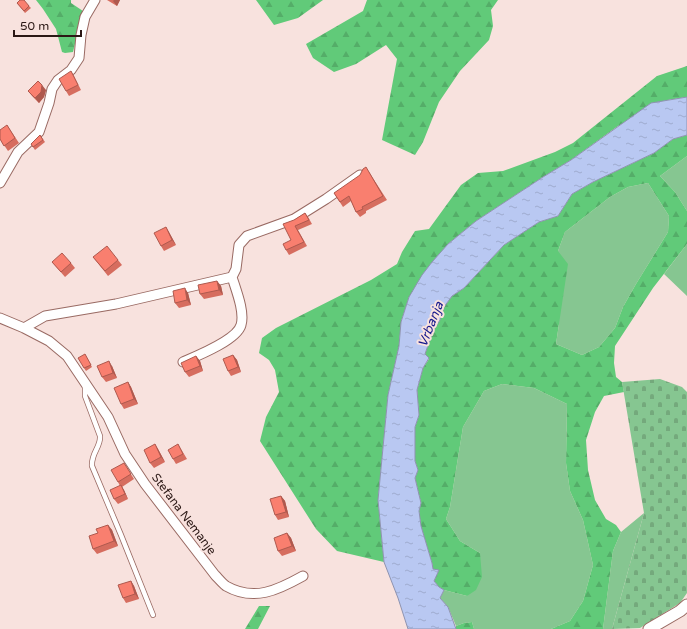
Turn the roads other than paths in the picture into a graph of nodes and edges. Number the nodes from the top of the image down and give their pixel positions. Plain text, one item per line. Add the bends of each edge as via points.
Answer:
1 (95, 0) edge
2 (360, 175) edge
3 (0, 183) edge
4 (232, 277) junction
5 (0, 318) edge
6 (24, 328) junction
7 (183, 362) edge
8 (85, 383) junction
9 (303, 576) dead end
10 (687, 605) edge
11 (153, 615) dead end
12 (649, 629) edge

1 - 3 street via 85,17 79,58 52,89 50,103 39,132 18,152
2 - 4 street via 294,218 247,236 239,245 236,269
4 - 6 street via 116,304 45,316
4 - 7 street via 240,300 242,324 238,332 217,346
5 - 6 street, Stefana Nemanje
6 - 8 street, Stefana Nemanje via 48,341 67,356
8 - 9 street, Stefana Nemanje via 108,417 125,454 145,484 225,585 246,594 264,593
8 - 11 lane, Stefana Nemanje via 85,396 100,436 92,457 92,466
10 - 12 street

